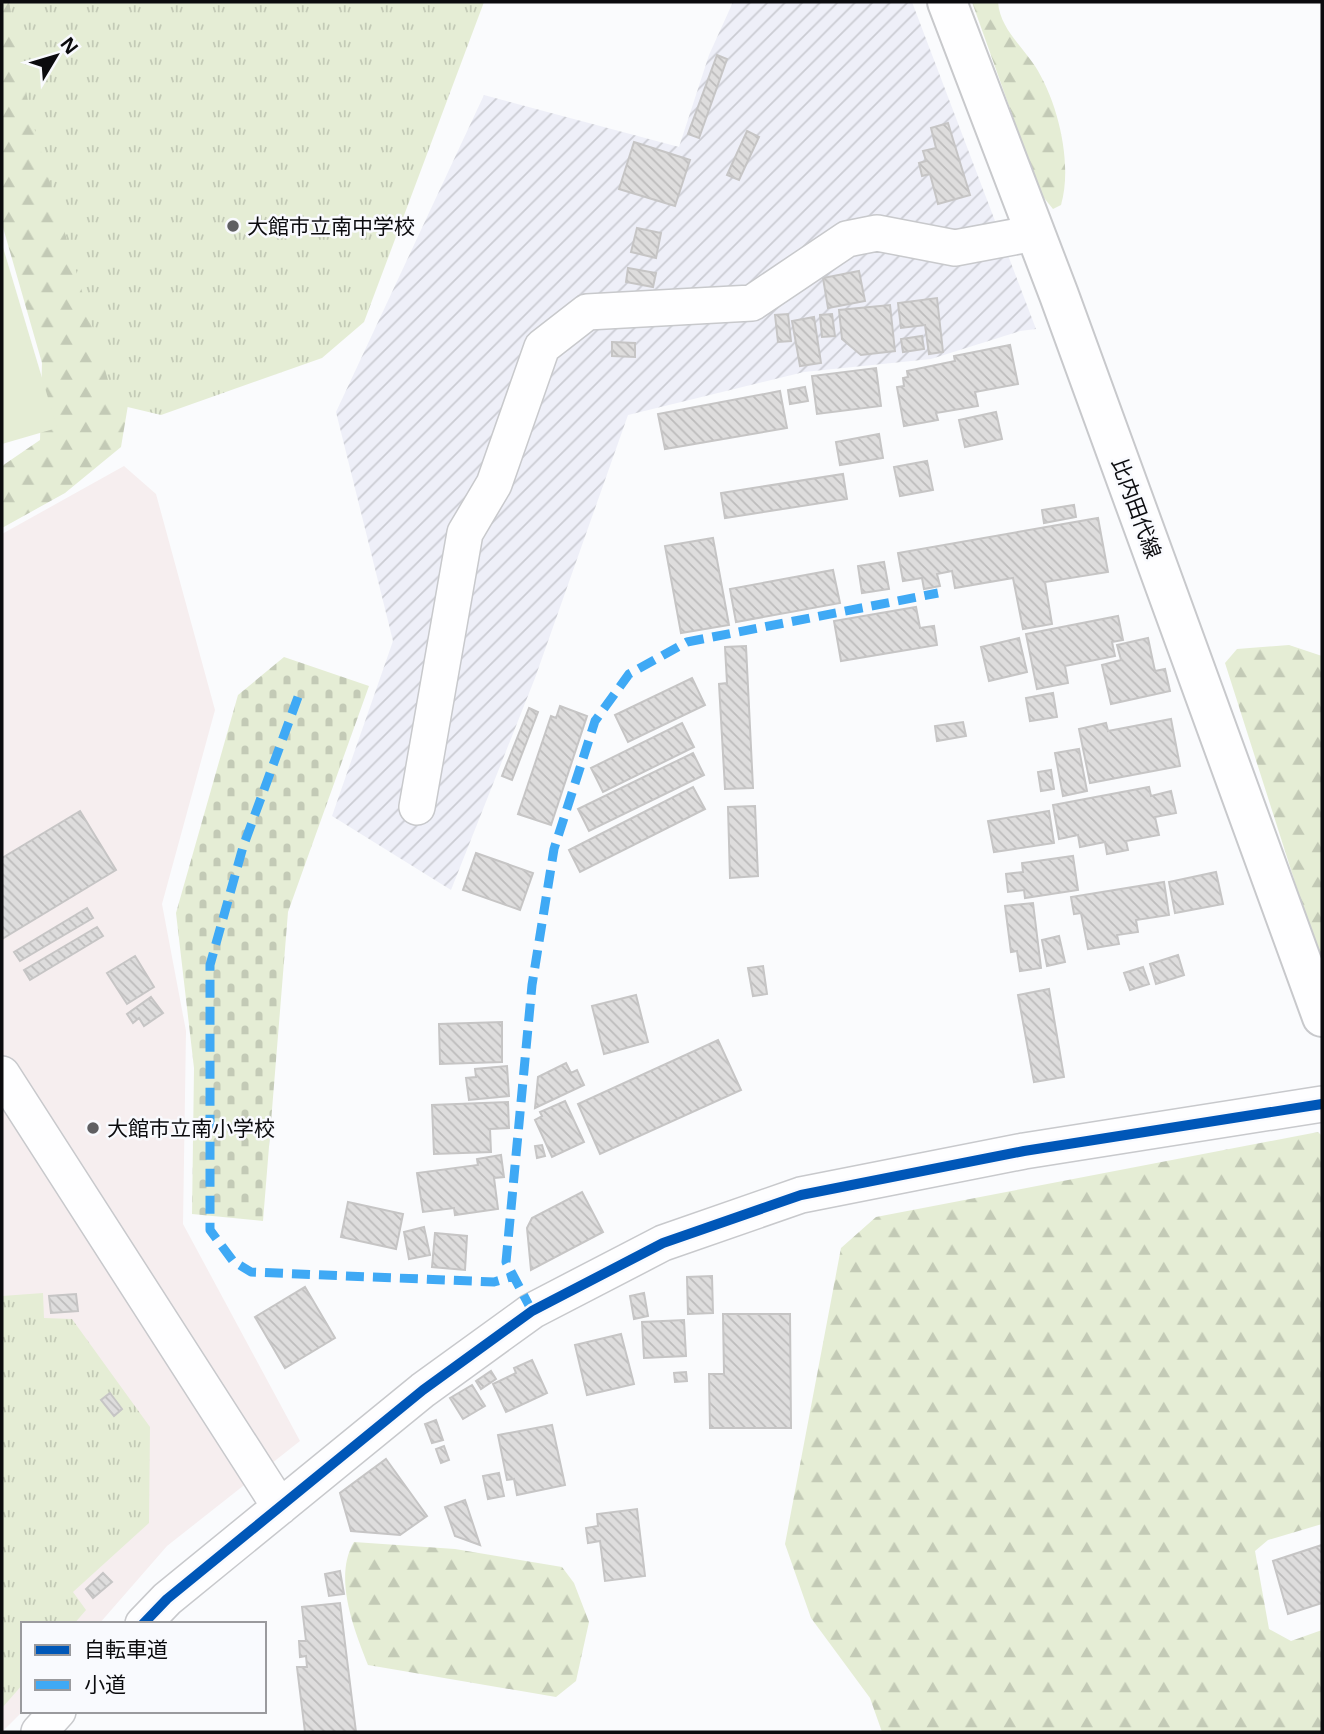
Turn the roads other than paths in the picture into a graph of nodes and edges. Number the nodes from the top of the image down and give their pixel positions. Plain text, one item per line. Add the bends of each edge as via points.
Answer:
1 (947, 2) edge
2 (1035, 233) junction
3 (417, 807) dead end
4 (1322, 1017) edge
5 (2, 1074) edge
6 (1322, 1104) edge
7 (280, 1507) junction
8 (145, 1622) edge
9 (56, 1713) edge
10 (39, 1732) edge

1 - 2 main road, 比内田代線
2 - 3 street via 954,248 877,233 847,239 752,303 587,312 542,347 494,484 465,533
2 - 4 main road, 比内田代線
5 - 7 street
6 - 7 street via 1024,1151 801,1195 663,1243 532,1311 424,1390
7 - 8 street
9 - 10 street

